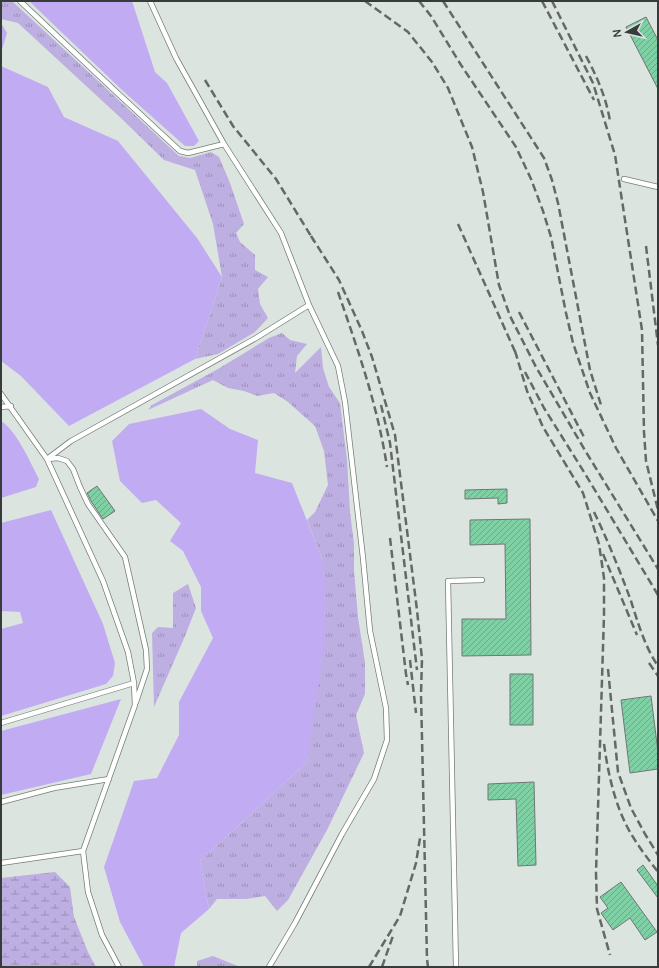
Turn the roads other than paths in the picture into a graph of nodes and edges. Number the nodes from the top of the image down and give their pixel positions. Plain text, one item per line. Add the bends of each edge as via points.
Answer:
1 (20, 1) edge
2 (150, 1) edge
3 (224, 144) junction
4 (624, 179) dead end
5 (658, 187) edge
6 (309, 305) junction
7 (1, 394) edge
8 (10, 406) junction
9 (1, 407) edge
10 (47, 459) junction
11 (482, 580) dead end
12 (134, 684) junction
13 (135, 705) junction
14 (1, 723) edge
15 (109, 779) junction
16 (1, 802) edge
17 (84, 851) junction
18 (1, 863) edge
19 (119, 967) edge
20 (269, 967) edge
21 (456, 967) edge

1 - 3 lane via 180,150 188,153
2 - 3 lane via 176,58
3 - 6 lane via 281,233
4 - 5 lane
6 - 10 lane via 256,338 71,441
6 - 20 lane via 338,366 345,402 370,631 386,708 388,740 374,779
7 - 8 lane
8 - 9 lane
8 - 10 lane
10 - 12 lane via 103,580 128,652
10 - 13 lane via 58,458 67,461 88,504 125,557 146,650 147,670
11 - 21 lane via 448,582
12 - 13 lane
12 - 14 lane
13 - 15 lane
15 - 16 lane via 54,788
15 - 17 lane
17 - 18 lane
17 - 19 lane via 88,892 102,935

